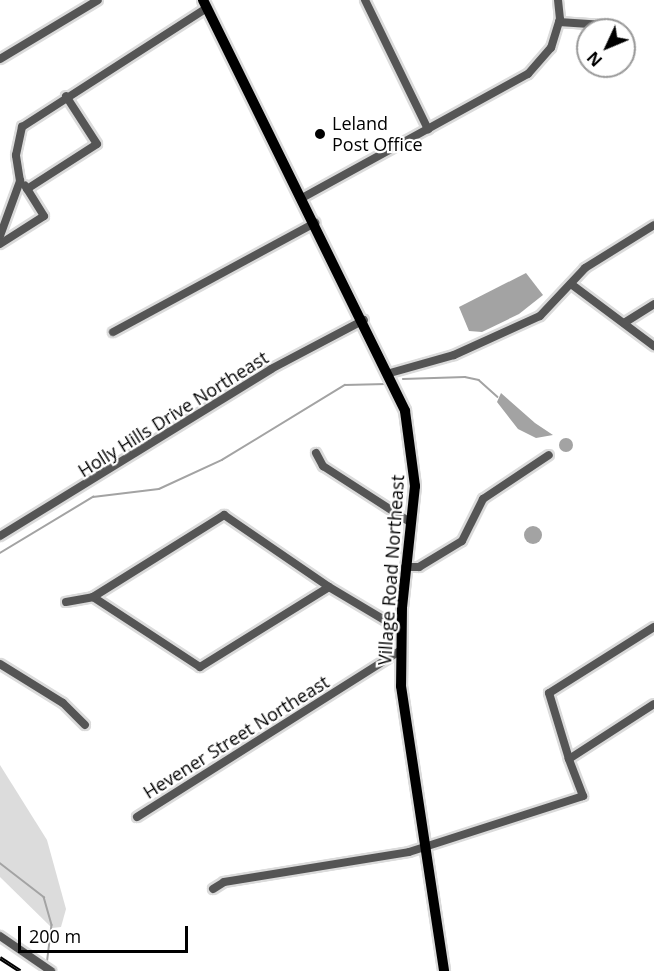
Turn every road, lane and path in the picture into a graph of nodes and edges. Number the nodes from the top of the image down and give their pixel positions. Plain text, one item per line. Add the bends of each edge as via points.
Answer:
1 (98, 0) edge
2 (365, 0) edge
3 (558, 0) edge
4 (205, 4) edge
5 (559, 22) junction
6 (576, 23) edge
7 (0, 59) edge
8 (66, 96) junction
9 (428, 129) junction
10 (19, 177) junction
11 (27, 189) junction
12 (302, 198) junction
13 (315, 223) junction
14 (654, 225) edge
15 (0, 236) edge
16 (0, 244) edge
17 (571, 284) junction
18 (654, 304) edge
19 (364, 320) junction
20 (624, 323) junction
21 (113, 332) dead end
22 (654, 346) edge
23 (390, 373) junction
24 (316, 453) dead end
25 (549, 455) dead end
26 (410, 522) junction
27 (0, 536) edge
28 (405, 567) junction
29 (329, 587) junction
30 (93, 597) junction
31 (66, 602) dead end
32 (654, 627) edge
33 (401, 630) junction
34 (400, 651) junction
35 (0, 664) edge
36 (654, 704) edge
37 (85, 725) dead end
38 (569, 759) junction
39 (137, 817) dead end
40 (424, 846) junction
41 (213, 889) dead end
42 (0, 936) edge
43 (51, 971) edge
44 (444, 971) edge

1 - 7 street
2 - 9 street
3 - 5 street
4 - 8 street
4 - 12 main road, Village Road Northeast
5 - 6 street
5 - 9 street via 551,48 528,74
8 - 10 street via 22,127 16,155
8 - 11 street via 97,144
9 - 12 street
10 - 11 street
10 - 15 street
11 - 16 street via 44,216
12 - 13 main road, Village Road Northeast
13 - 19 main road, Village Road Northeast
13 - 21 street
14 - 17 street
17 - 20 street
17 - 23 street via 533,319 454,354
18 - 20 street
19 - 23 main road, Village Road Northeast
19 - 27 street, Holly Hills Drive Northeast via 271,369
20 - 22 street
23 - 26 main road, Village Road Northeast via 410,434 415,486
24 - 26 street via 323,466
25 - 28 street via 483,499 462,541 419,567
26 - 28 main road, Village Road Northeast
28 - 33 main road, Village Road Northeast
29 - 30 street via 200,667
29 - 30 street via 224,515
29 - 33 street
30 - 31 street
32 - 38 street via 549,693
33 - 34 main road, Village Road Northeast
34 - 39 street, Hevener Street Northeast
34 - 40 main road, Village Road Northeast via 406,738
35 - 37 street via 63,703
36 - 38 street
38 - 40 street via 583,796
40 - 41 street via 389,857 224,882
40 - 44 main road, Village Road Northeast
42 - 43 street

